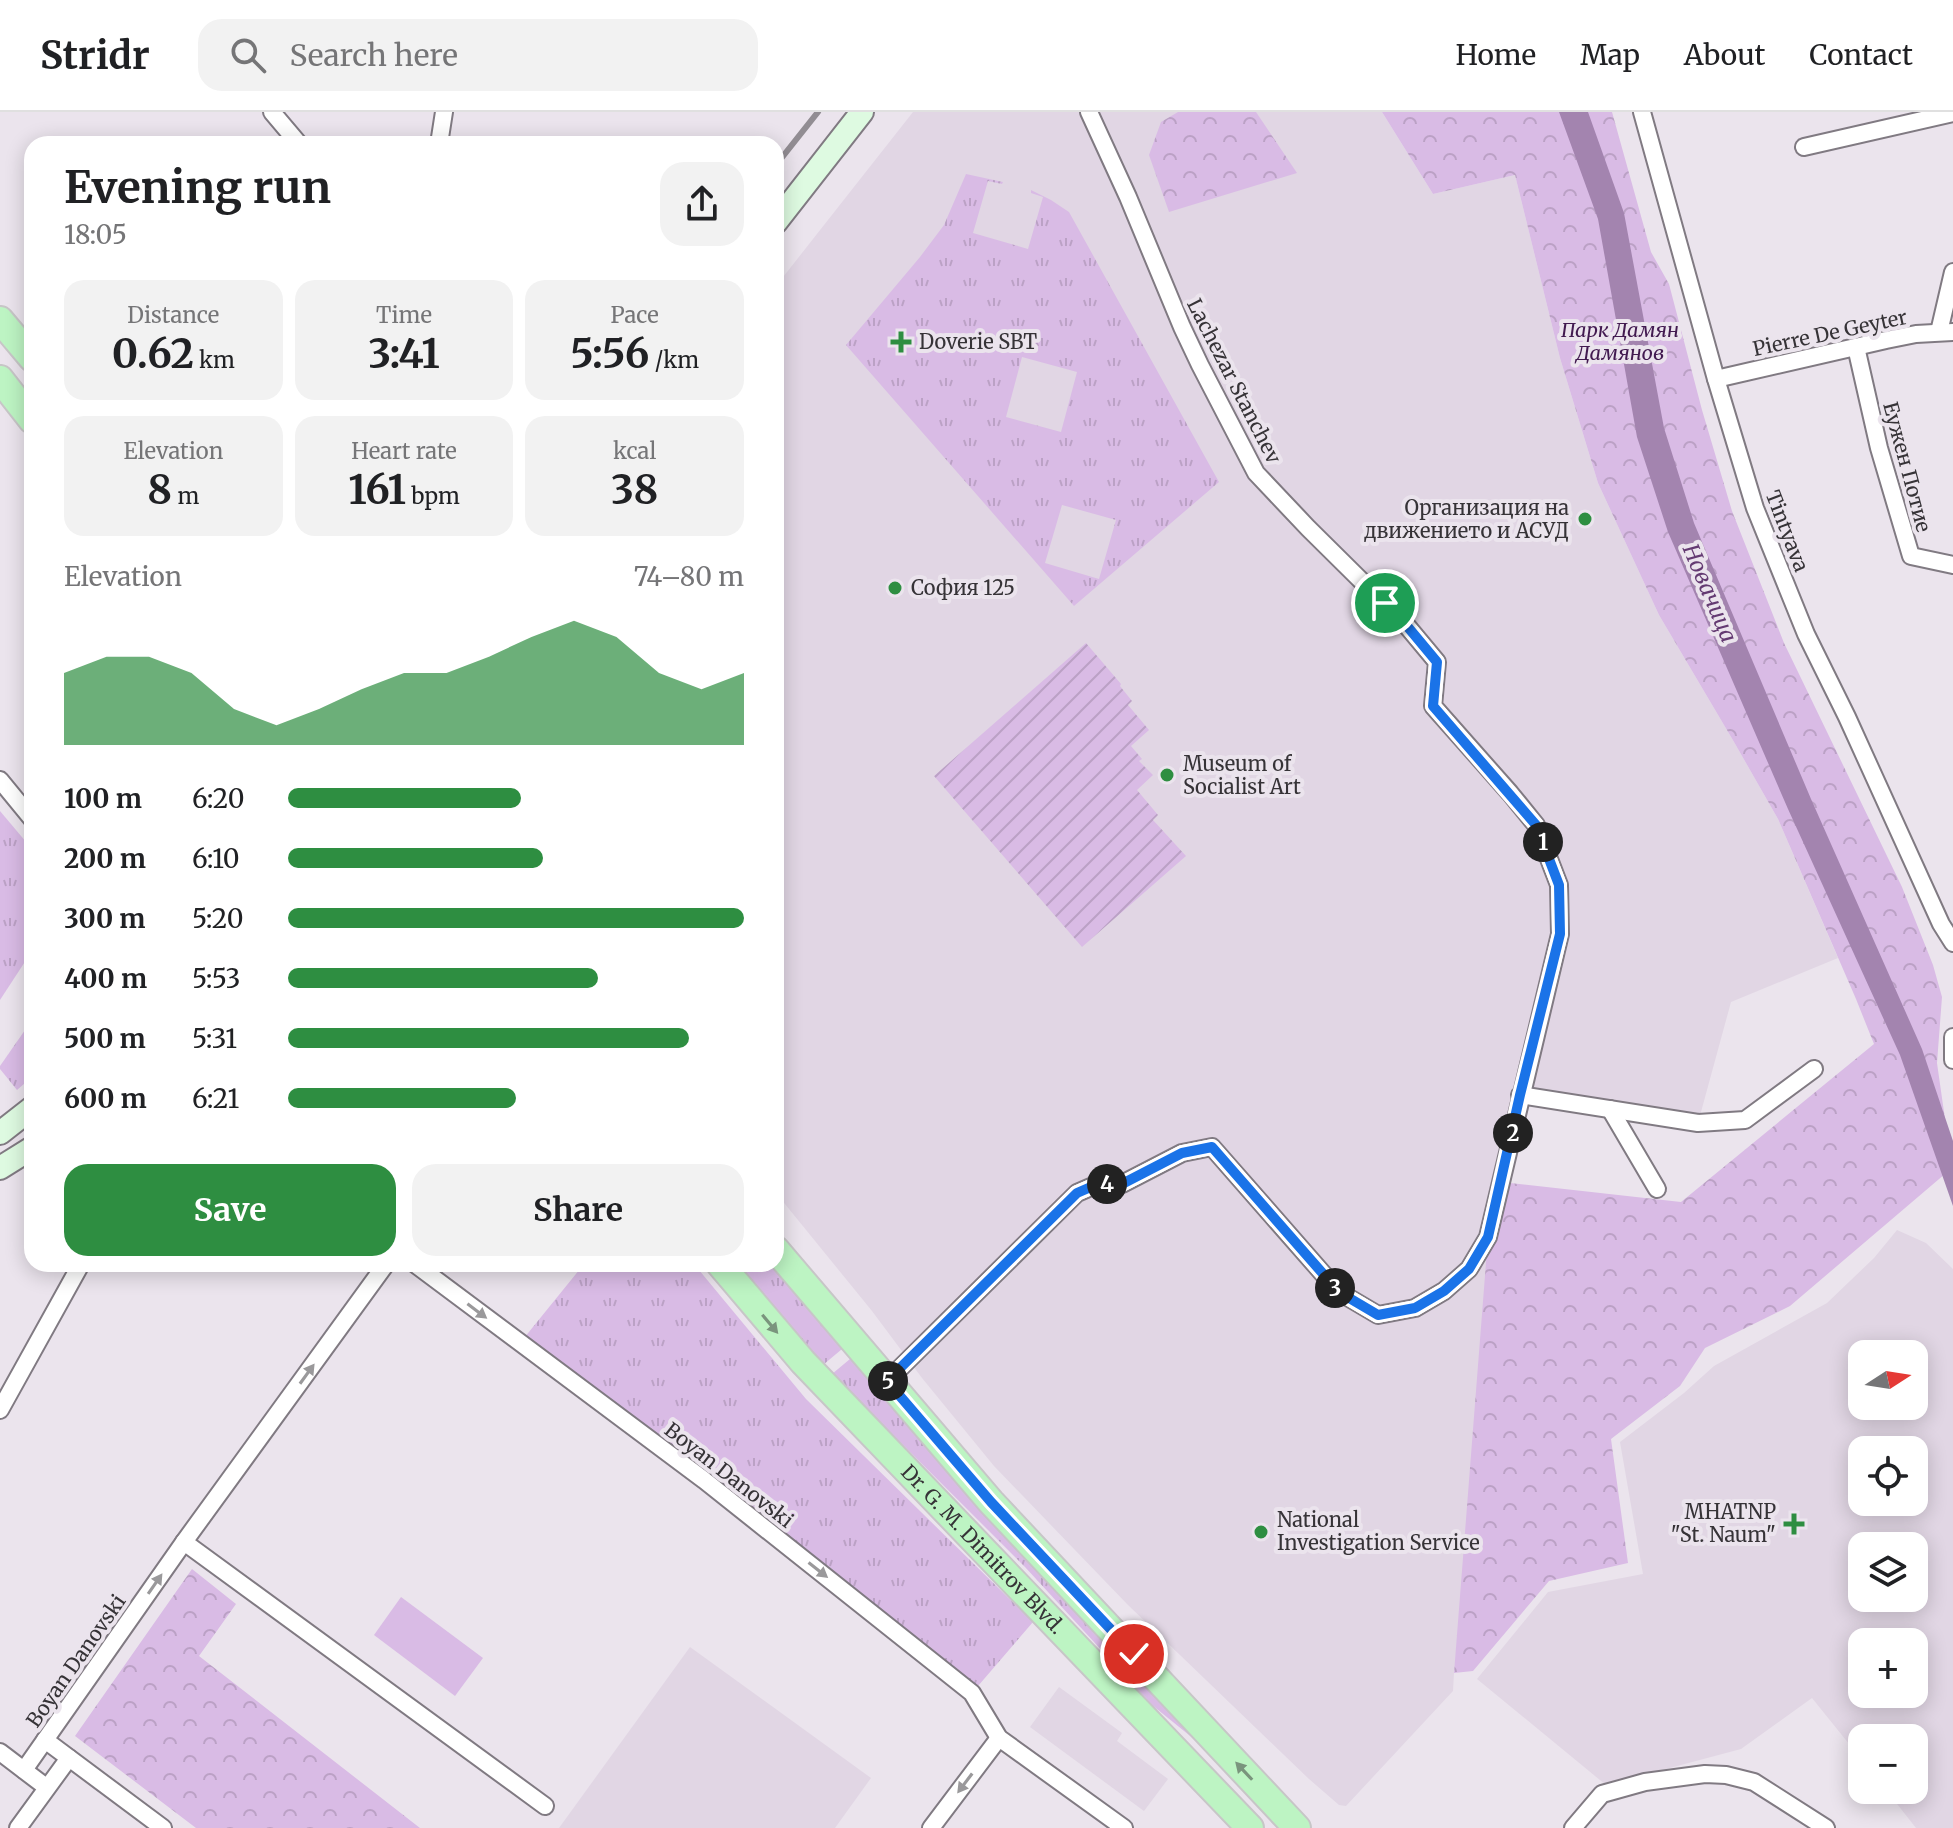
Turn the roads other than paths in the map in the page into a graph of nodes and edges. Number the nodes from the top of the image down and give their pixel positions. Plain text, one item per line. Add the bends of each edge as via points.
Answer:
1 (272, 112) edge
2 (444, 112) edge
3 (862, 112) edge
4 (1089, 112) edge
5 (1642, 112) edge
6 (1953, 113) edge
7 (292, 136) edge
8 (440, 136) edge
9 (1804, 147) dead end
10 (784, 212) edge
11 (1953, 272) edge
12 (0, 320) edge
13 (1946, 332) edge
14 (1856, 347) junction
15 (24, 348) edge
16 (0, 379) edge
17 (1716, 379) junction
18 (24, 410) edge
19 (1953, 565) edge
20 (0, 780) edge
21 (24, 809) edge
22 (1953, 943) edge
23 (1953, 1037) edge
24 (1953, 1060) edge
25 (1814, 1069) dead end
26 (1520, 1095) junction
27 (1610, 1109) junction
28 (24, 1114) edge
29 (0, 1133) edge
30 (24, 1153) edge
31 (0, 1168) edge
32 (1657, 1189) dead end
33 (784, 1259) edge
34 (77, 1272) edge
35 (380, 1272) edge
36 (426, 1272) edge
37 (727, 1272) edge
38 (887, 1381) junction
39 (0, 1410) edge
40 (184, 1542) junction
41 (999, 1738) junction
42 (45, 1740) junction
43 (0, 1752) edge
44 (69, 1758) junction
45 (24, 1770) junction
46 (46, 1787) junction
47 (545, 1806) dead end
48 (18, 1828) edge
49 (163, 1828) edge
50 (931, 1828) edge
51 (1124, 1828) edge
52 (1250, 1828) edge
53 (1297, 1828) edge
54 (1573, 1828) edge
55 (1826, 1828) edge

1 - 7 street
2 - 8 street
3 - 10 main road
4 - 26 street, Lachezar Stanchev via 1188,340 1256,473 1437,662 1433,706 1536,825 1559,885 1560,934
5 - 17 street, Tintyava
6 - 9 street
11 - 13 street
12 - 15 main road
13 - 14 street, Pierre De Geyter
14 - 17 street, Pierre De Geyter
14 - 19 street, Еужен Потие via 1911,556
16 - 18 main road
17 - 22 street, Tintyava via 1755,508 1806,634
20 - 21 street
23 - 24 street
25 - 27 street via 1745,1120 1698,1123
26 - 27 street
26 - 38 street, Lachezar Stanchev via 1488,1237 1469,1269 1415,1308 1378,1315 1339,1292 1212,1147 1182,1153 1122,1184 1100,1183 1077,1193
27 - 32 street
28 - 29 main road
30 - 31 main road
33 - 38 main road, Dr. G. M. Dimitrov Blvd.
34 - 39 street
40 -> 35 street, Boyan Danovski
36 -> 41 street, Boyan Danovski via 704,1480 972,1693
37 -> 52 main road, Dr. G. M. Dimitrov Blvd. via 820,1381
53 -> 38 main road, Dr. G. M. Dimitrov Blvd. via 991,1502
42 -> 40 street, Boyan Danovski
40 - 47 street
41 -> 50 street
41 - 51 street, Boyan Danovski
42 - 44 street
42 - 45 street, Boyan Danovski
43 - 45 street
44 - 46 street
44 - 49 street
45 - 46 street
46 - 48 street
54 - 55 street via 1602,1794 1662,1778 1705,1774 1754,1782

